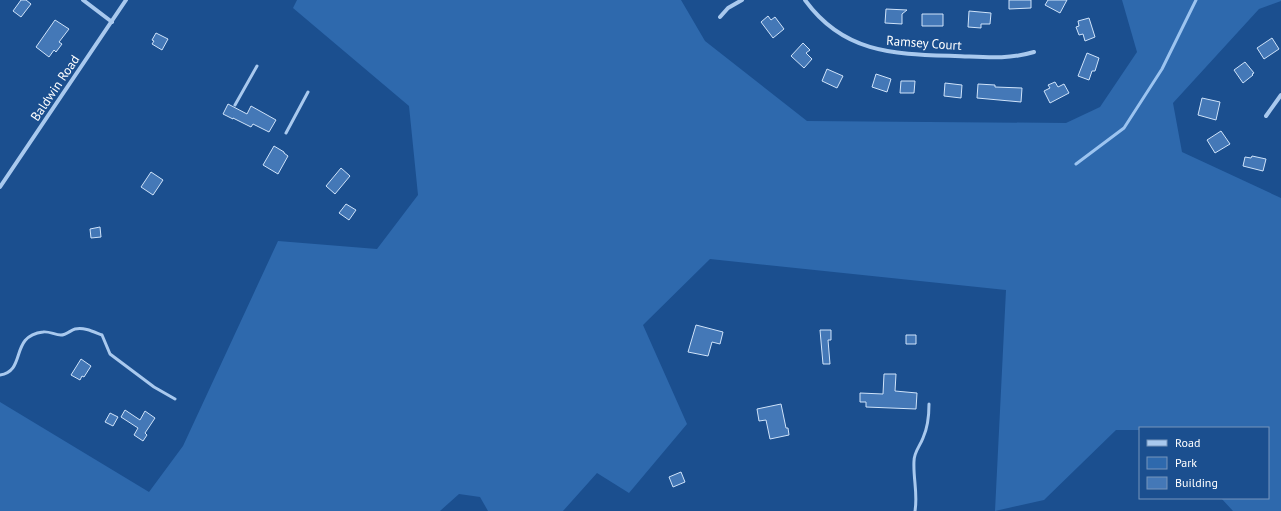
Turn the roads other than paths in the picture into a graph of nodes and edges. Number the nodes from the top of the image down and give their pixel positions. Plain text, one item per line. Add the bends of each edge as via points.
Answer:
1 (83, 0) edge
2 (126, 0) edge
3 (742, 0) edge
4 (805, 0) edge
5 (720, 17) dead end
6 (112, 22) junction
7 (1034, 52) dead end
8 (257, 66) dead end
9 (308, 92) dead end
10 (1281, 95) edge
11 (235, 105) dead end
12 (1266, 116) dead end
13 (286, 133) dead end
14 (0, 187) edge
15 (0, 375) edge
16 (175, 399) dead end
17 (929, 404) dead end
18 (915, 511) edge

1 - 6 street
2 - 6 street, Baldwin Road
3 - 5 street via 728,8
4 - 7 street, Ramsey Court via 817,15 844,36 877,50 915,55 1004,58
6 - 14 street, Baldwin Road
8 - 11 lane
9 - 13 lane
10 - 12 street
15 - 16 lane via 14,367 22,344 33,335 51,332 61,335 77,329 90,330 102,336 110,354 154,387
17 - 18 lane via 927,428 914,460 917,498

